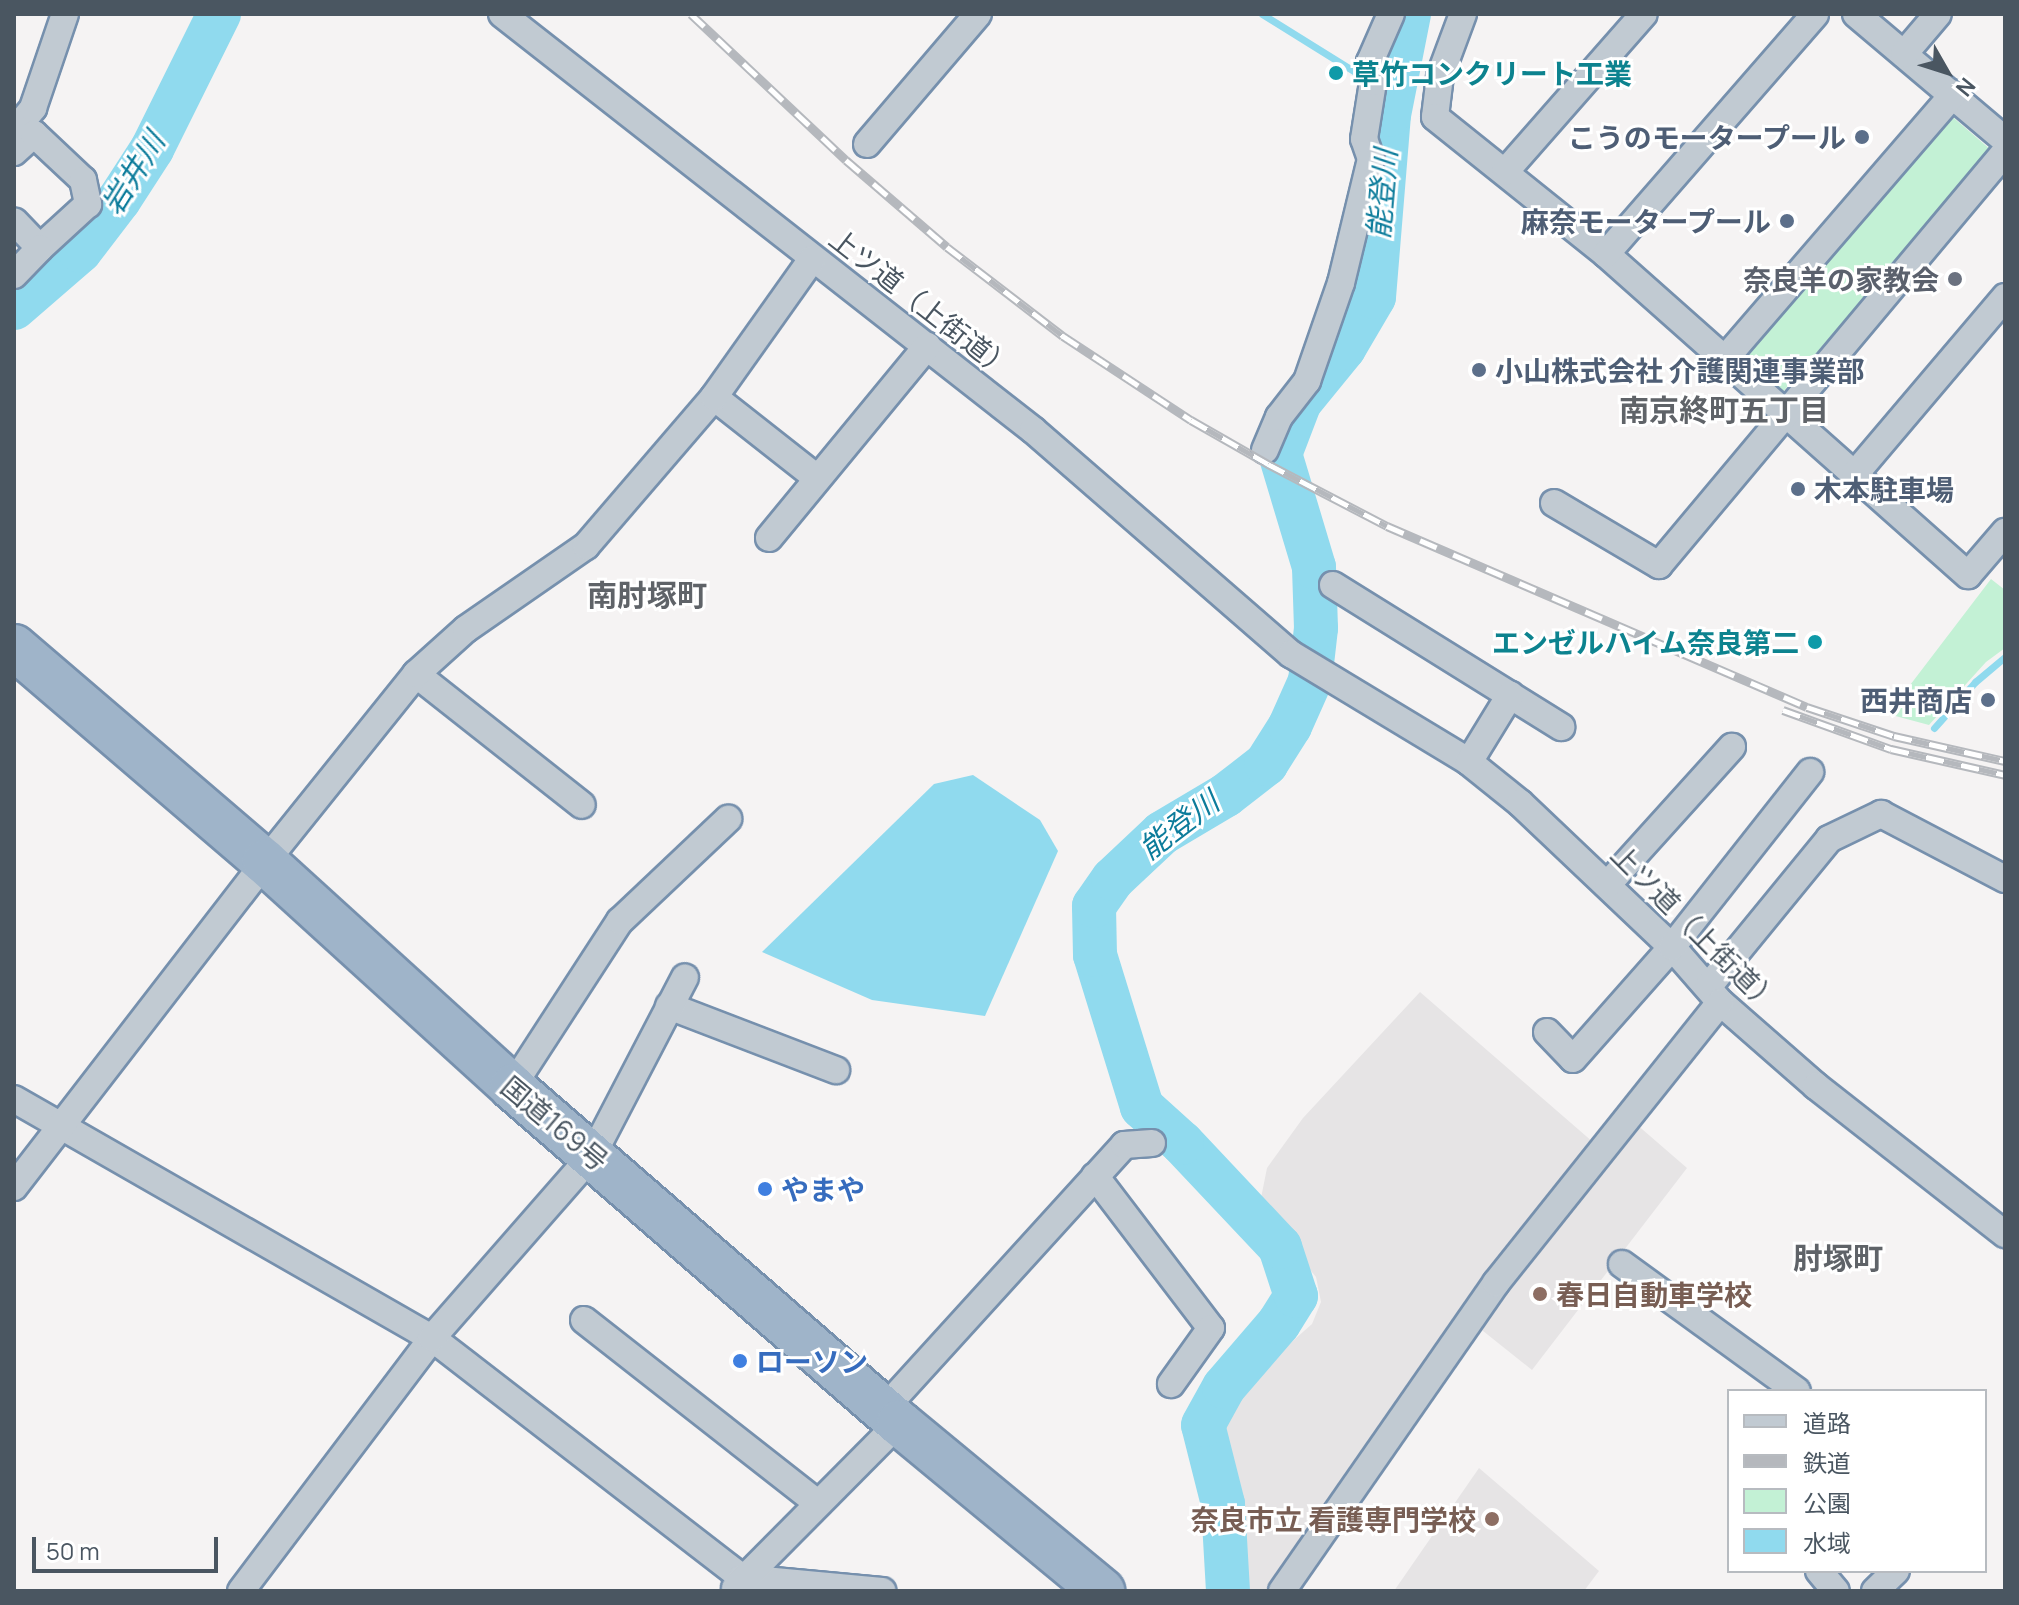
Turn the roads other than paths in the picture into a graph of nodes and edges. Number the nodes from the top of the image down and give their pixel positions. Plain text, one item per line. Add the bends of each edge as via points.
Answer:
1 (65, 14) edge
2 (502, 14) edge
3 (978, 14) edge
4 (1391, 14) edge
5 (1463, 14) edge
6 (1644, 14) edge
7 (1815, 14) edge
8 (1856, 14) edge
9 (1938, 14) edge
10 (1904, 54) junction
11 (1954, 94) junction
12 (14, 131) edge
13 (2005, 140) edge
14 (867, 144) dead end
15 (14, 152) edge
16 (2005, 152) edge
17 (1505, 172) junction
18 (14, 221) edge
19 (40, 248) junction
20 (1606, 254) junction
21 (812, 259) junction
22 (14, 275) edge
23 (2005, 297) edge
24 (927, 346) junction
25 (1724, 360) junction
26 (714, 397) junction
27 (1785, 415) junction
28 (1265, 450) dead end
29 (1855, 474) junction
30 (817, 478) junction
31 (1554, 503) dead end
32 (2005, 532) edge
33 (769, 538) dead end
34 (1333, 585) dead end
35 (14, 647) edge
36 (416, 674) junction
37 (1510, 695) junction
38 (1561, 727) dead end
39 (1732, 747) dead end
40 (1469, 762) junction
41 (1810, 772) dead end
42 (582, 805) dead end
43 (728, 819) dead end
44 (265, 862) junction
45 (2005, 879) edge
46 (1608, 884) junction
47 (1672, 947) junction
48 (685, 977) dead end
49 (1714, 994) junction
50 (669, 1006) junction
51 (1547, 1032) dead end
52 (836, 1070) dead end
53 (512, 1087) junction
54 (14, 1099) edge
55 (61, 1127) junction
56 (1152, 1143) dead end
57 (593, 1154) junction
58 (1095, 1176) junction
59 (14, 1187) edge
60 (2005, 1234) edge
61 (1622, 1264) dead end
62 (584, 1320) dead end
63 (432, 1338) junction
64 (1171, 1384) dead end
65 (1794, 1389) edge
66 (892, 1416) junction
67 (817, 1503) junction
68 (1821, 1573) edge
69 (1894, 1573) edge
70 (738, 1584) edge
71 (241, 1591) edge
72 (882, 1591) edge
73 (1102, 1591) edge
74 (1282, 1591) edge
75 (1836, 1591) edge
76 (1875, 1591) edge

1 - 12 street via 33,108
2 - 21 street, 上ツ道（上街道）
3 - 14 street
4 - 28 street via 1370,62 1373,82 1364,139 1371,159 1341,283 1307,381 1279,417
5 - 17 street via 1440,76 1435,117
6 - 17 street
7 - 20 street
8 - 10 street
9 - 10 street
10 - 11 street
11 - 13 street
11 - 25 street
15 - 19 street via 34,134 83,180 88,204
16 - 27 street
17 - 20 street
18 - 19 street
19 - 22 street
20 - 25 street
21 - 24 street, 上ツ道（上街道）
21 - 26 street
23 - 29 street
24 - 30 street
24 - 40 street, 上ツ道（上街道） via 1033,430 1296,657
25 - 27 street
26 - 30 street
26 - 36 street via 586,546 466,629
27 - 29 street
27 - 31 street via 1659,565
29 - 32 street via 1968,575
30 - 33 street
34 - 37 street
35 - 44 highway, 国道169号
36 - 42 street
36 - 44 street
37 - 38 street
37 - 40 street
39 - 46 street
40 - 46 street, 上ツ道（上街道）
41 - 47 street
43 - 53 street via 620,921
44 - 53 highway, 国道169号
44 - 55 street
45 - 49 street via 1881,814 1829,839
46 - 47 street, 上ツ道（上街道）
47 - 49 street, 上ツ道（上街道）
47 - 51 street via 1573,1059
48 - 50 street
49 - 60 street, 上ツ道（上街道） via 1816,1086
49 - 74 street via 1496,1283
50 - 52 street
50 - 57 street
53 - 57 highway, 国道169号
54 - 55 street
55 - 59 street
55 - 63 street
56 - 58 street via 1124,1145
57 - 63 street
57 - 66 highway, 国道169号
58 - 64 street via 1211,1328
58 - 66 street
61 - 65 street
62 - 67 street
63 - 70 street
63 - 71 street
66 - 67 street
66 - 73 highway, 国道169号
67 - 70 street
68 - 75 street
69 - 76 street
70 - 72 street

